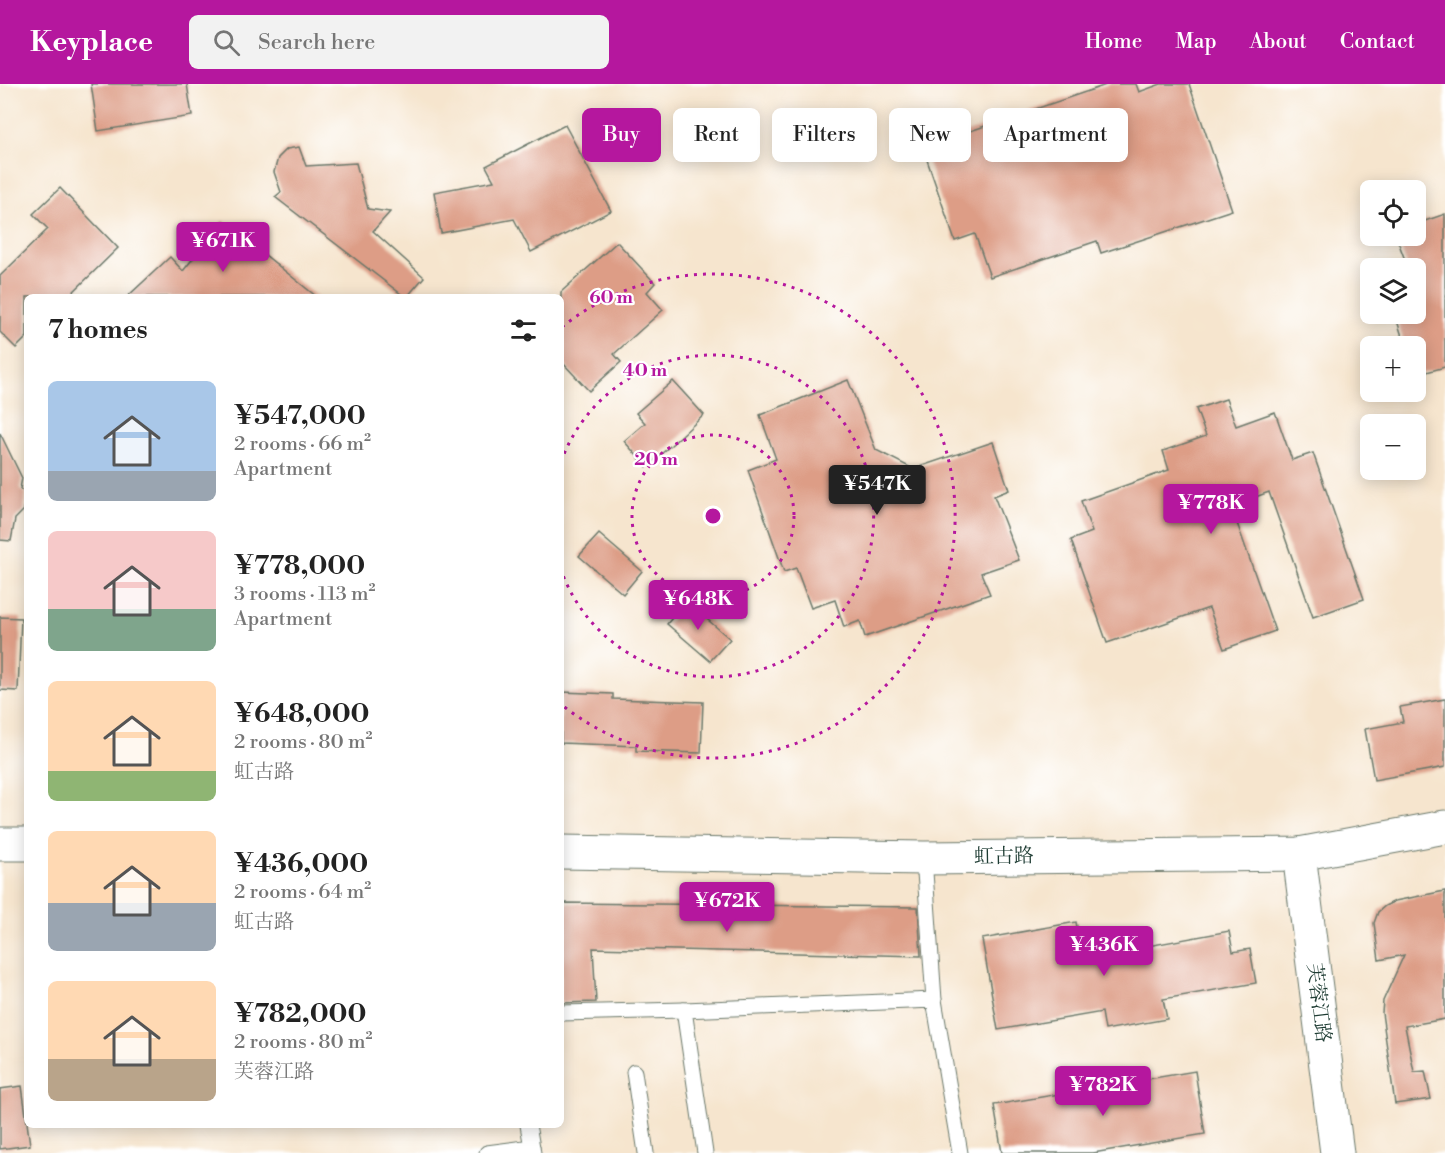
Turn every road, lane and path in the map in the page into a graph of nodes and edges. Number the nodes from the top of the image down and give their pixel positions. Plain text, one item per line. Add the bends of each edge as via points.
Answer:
1 (1445, 827) edge
2 (0, 844) edge
3 (24, 844) edge
4 (564, 852) edge
5 (1299, 854) junction
6 (924, 858) junction
7 (934, 1000) junction
8 (684, 1010) junction
9 (564, 1013) edge
10 (634, 1072) dead end
11 (528, 1128) edge
12 (532, 1150) edge
13 (487, 1153) edge
14 (646, 1153) edge
15 (705, 1153) edge
16 (960, 1153) edge
17 (1337, 1153) edge

1 - 5 street, 虹古路
2 - 3 street
4 - 6 street, 虹古路
5 - 6 street, 虹古路
5 - 17 street, 芙蓉江路
6 - 7 lane
7 - 8 lane
7 - 16 lane
8 - 9 lane
8 - 15 lane
10 - 14 lane
11 - 12 lane
12 - 13 lane

